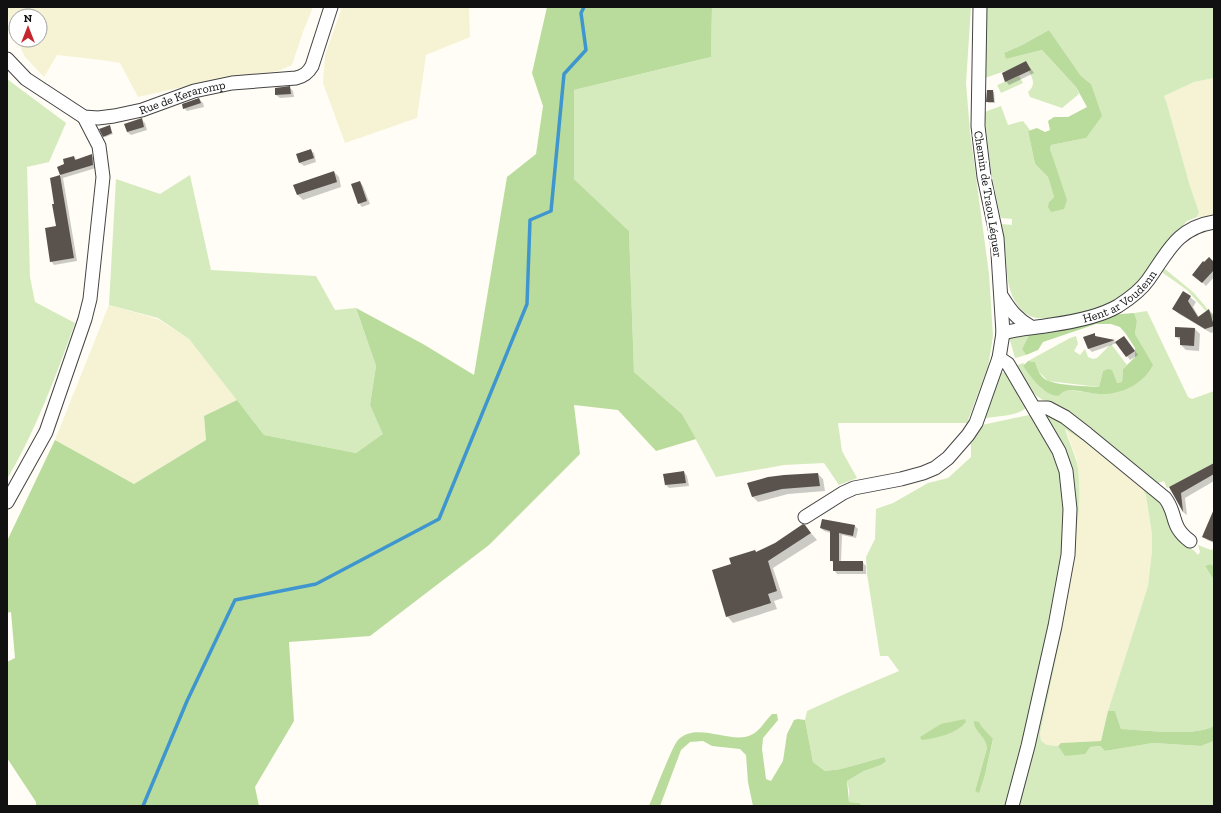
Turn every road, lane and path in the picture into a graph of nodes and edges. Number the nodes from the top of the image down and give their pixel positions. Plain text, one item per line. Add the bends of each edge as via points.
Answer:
1 (331, 7) edge
2 (980, 7) edge
3 (7, 59) edge
4 (84, 117) junction
5 (1214, 222) edge
6 (1001, 294) junction
7 (1031, 327) junction
8 (1003, 333) junction
9 (999, 358) junction
10 (1034, 408) junction
11 (7, 502) edge
12 (805, 517) dead end
13 (1190, 541) dead end
14 (1012, 806) edge

1 - 4 street, Rue de Keraromp via 312,66 302,77 232,83 194,91 142,110 98,118
2 - 6 street, Chemin de Traou Léguer via 978,126 984,177 997,238
3 - 4 street via 26,79
4 - 11 street via 99,146 103,177 90,299 46,432
5 - 7 street, Hent ar Voudenn via 1184,233 1165,254 1141,288 1119,305 1100,313 1051,326
6 - 7 street via 1014,314
6 - 8 street, Chemin de Traou Léguer
7 - 8 street, Hent ar Voudenn
8 - 9 street, Chemin de Traou Léguer
9 - 10 street via 1008,364
9 - 12 street, Chemin de Traou Léguer via 976,422 948,458 923,473 854,488
10 - 13 street via 1048,408 1065,417 1165,498 1177,528
10 - 14 street via 1058,450 1066,471 1070,495 1070,534 1055,626

